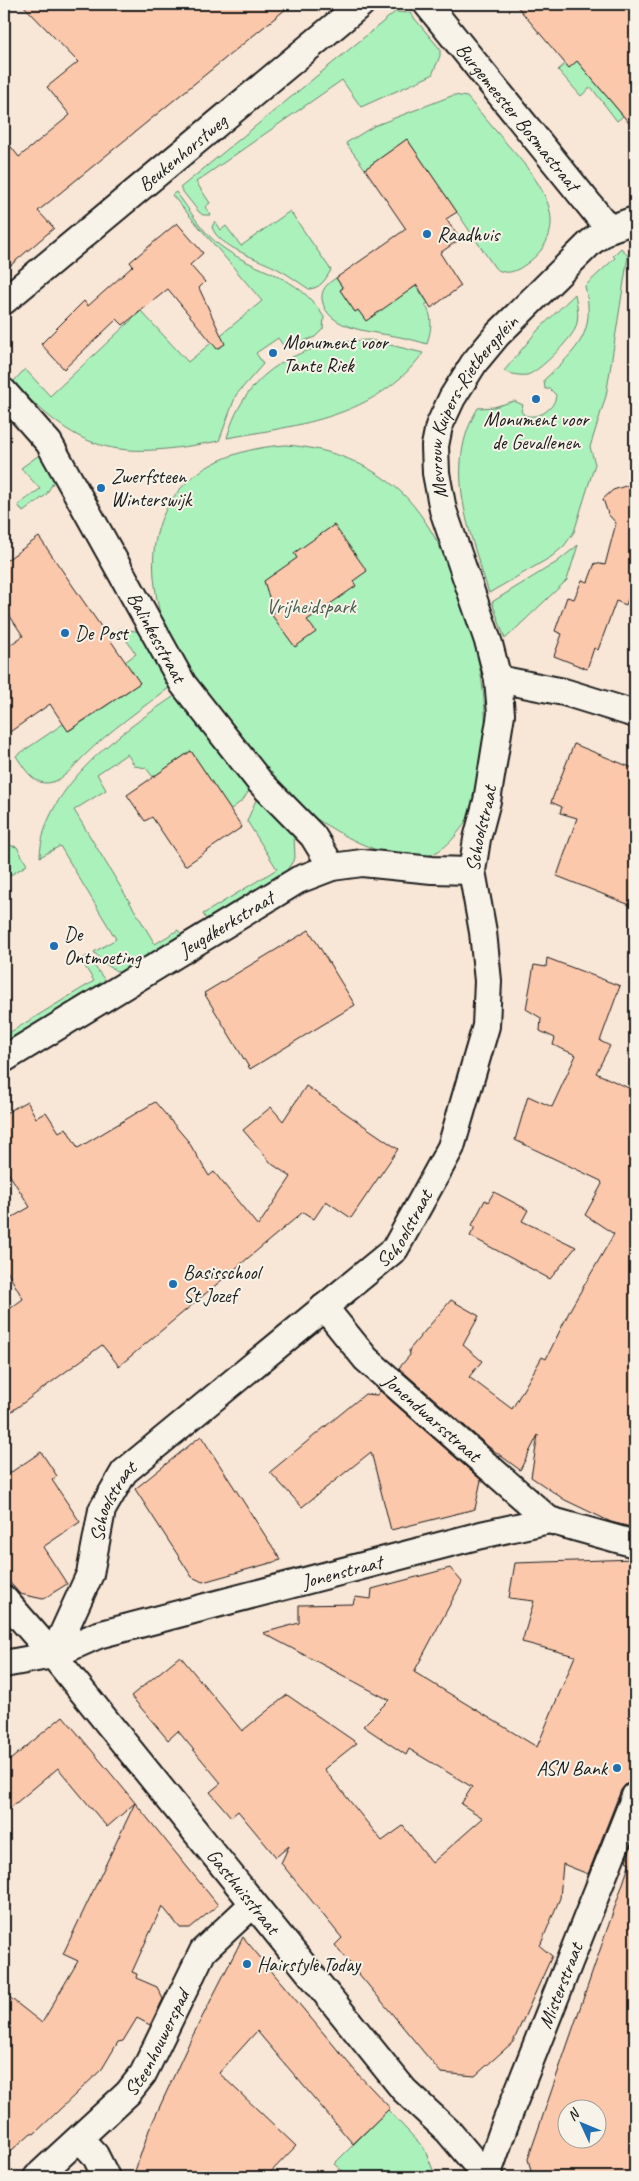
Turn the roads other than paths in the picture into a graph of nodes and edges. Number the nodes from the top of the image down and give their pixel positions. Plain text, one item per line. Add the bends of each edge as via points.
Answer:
1 (361, 4) edge
2 (427, 4) edge
3 (635, 220) edge
4 (609, 229) junction
5 (4, 301) edge
6 (4, 392) edge
7 (498, 679) junction
8 (635, 714) edge
9 (332, 867) junction
10 (472, 872) junction
11 (4, 1059) edge
12 (324, 1307) junction
13 (549, 1520) junction
14 (635, 1544) edge
15 (4, 1599) edge
16 (53, 1655) junction
17 (4, 1664) edge
18 (635, 1796) edge
19 (252, 1904) junction
20 (80, 2139) junction
21 (37, 2177) edge
22 (106, 2177) edge
23 (487, 2177) edge

1 - 5 street, Beukenhorstweg
2 - 4 street, Burgemeester Bosmastraat
3 - 4 street, Mevrouw Kuipers-Rietbergplein
4 - 7 street, Mevrouw Kuipers-Rietbergplein via 591,242 498,334 474,363 439,426 435,446 436,473 443,510 477,606
6 - 9 street, Balinkesstraat via 49,443 183,684 260,782 313,836
7 - 8 street via 564,692
7 - 10 street, Schoolstraat via 501,714
9 - 10 street, Jeugdkerkstraat via 362,863
9 - 11 street, Jeugdkerkstraat via 298,880
10 - 12 street, Schoolstraat via 488,981 486,1026 451,1147 395,1249
12 - 13 street, Jonendwarsstraat via 366,1359
12 - 16 street, Schoolstraat via 124,1472 102,1510 90,1574
13 - 14 street, Jonenstraat
13 - 16 street, Jonenstraat via 98,1635
15 - 16 street, Gasthuisstraat
16 - 17 street, Jonenstraat
16 - 19 street, Gasthuisstraat
18 - 23 street, Misterstraat
19 - 20 street, Steenhouwerspad via 204,1951 143,2074
19 - 23 street, Gasthuisstraat via 404,2090 448,2131
20 - 21 street, Steenhouwerspad
20 - 22 street via 94,2155

